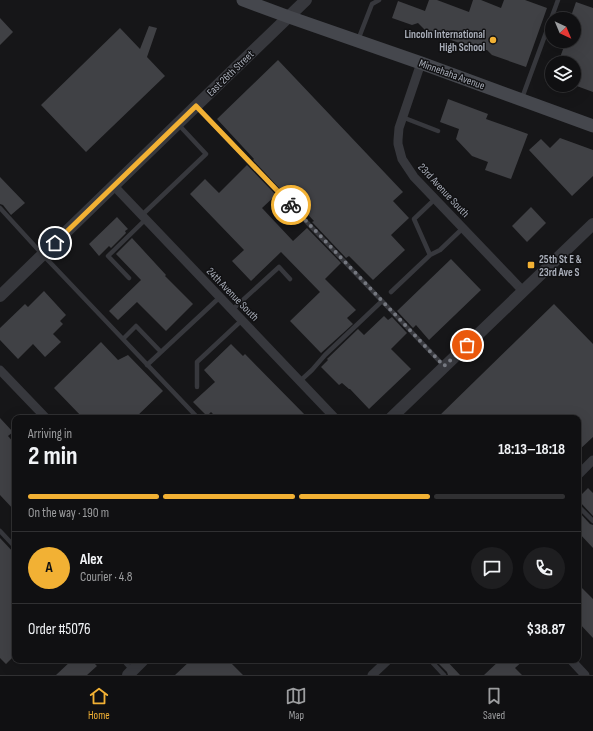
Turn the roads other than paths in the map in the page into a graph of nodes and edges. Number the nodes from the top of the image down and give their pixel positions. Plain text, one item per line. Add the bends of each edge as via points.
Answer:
1 (243, 0) edge
2 (306, 0) edge
3 (379, 0) edge
4 (558, 0) edge
5 (289, 17) junction
6 (358, 41) junction
7 (421, 63) junction
8 (522, 100) junction
9 (196, 106) junction
10 (402, 117) junction
11 (178, 124) junction
12 (593, 126) edge
13 (438, 131) dead end
14 (114, 186) junction
15 (435, 199) junction
16 (0, 208) edge
17 (144, 217) junction
18 (593, 224) edge
19 (463, 228) junction
20 (430, 254) junction
21 (43, 255) junction
22 (129, 278) dead end
23 (290, 280) dead end
24 (523, 291) junction
25 (391, 292) dead end
26 (0, 296) edge
27 (220, 297) junction
28 (382, 302) junction
29 (232, 310) junction
30 (242, 320) junction
31 (123, 339) junction
32 (161, 352) junction
33 (147, 364) junction
34 (444, 366) junction
35 (0, 370) edge
36 (300, 381) junction
37 (197, 388) dead end
38 (43, 415) edge
39 (195, 415) edge
40 (332, 415) edge
41 (394, 415) edge
42 (593, 460) edge
43 (581, 472) edge
44 (581, 509) edge
45 (593, 521) edge
46 (0, 531) edge
47 (12, 544) edge
48 (125, 663) edge
49 (140, 663) edge
50 (385, 663) edge
51 (433, 663) edge
52 (574, 663) edge
53 (130, 673) edge
54 (372, 675) edge
55 (444, 675) edge
56 (585, 675) edge

1 - 5 main road, Minnehaha Avenue
2 - 5 street, East 26th Street
3 - 6 lane via 372,4
4 - 8 lane
5 - 6 main road, Minnehaha Avenue
5 - 9 street, East 26th Street
6 - 7 main road, Minnehaha Avenue
7 - 8 main road, Minnehaha Avenue
7 - 10 street, 23rd Avenue South
8 - 12 main road, Minnehaha Avenue
9 - 11 street, East 26th Street
9 - 28 lane
10 - 13 lane
10 - 15 street, 23rd Avenue South via 398,144 402,159 414,177
11 - 14 street, East 26th Street
11 - 17 lane via 206,154
14 - 17 street, 24th Avenue South
14 - 21 street, East 26th Street
15 - 19 street, 23rd Avenue South
15 - 20 lane via 414,220
16 - 21 lane
17 - 22 lane via 108,256
17 - 27 street, 24th Avenue South
18 - 24 street
19 - 20 lane via 440,250
19 - 24 street, 23rd Avenue South
20 - 25 lane
21 - 26 street, East 26th Street
21 - 31 lane
23 - 29 lane via 280,267
24 - 34 street
27 - 29 street, 24th Avenue South
27 - 32 lane
28 - 34 lane
28 - 36 lane
29 - 30 street, 24th Avenue South
30 - 36 street, 24th Avenue South
30 - 37 lane via 197,362
31 - 32 lane via 136,326
31 - 33 lane
32 - 33 lane
33 - 39 lane
34 - 41 street
35 - 38 street
36 - 40 street, 24th Avenue South
42 - 43 street
44 - 45 lane
46 - 47 lane
48 - 53 lane
49 - 53 street
50 - 54 street
51 - 55 lane
52 - 56 street

